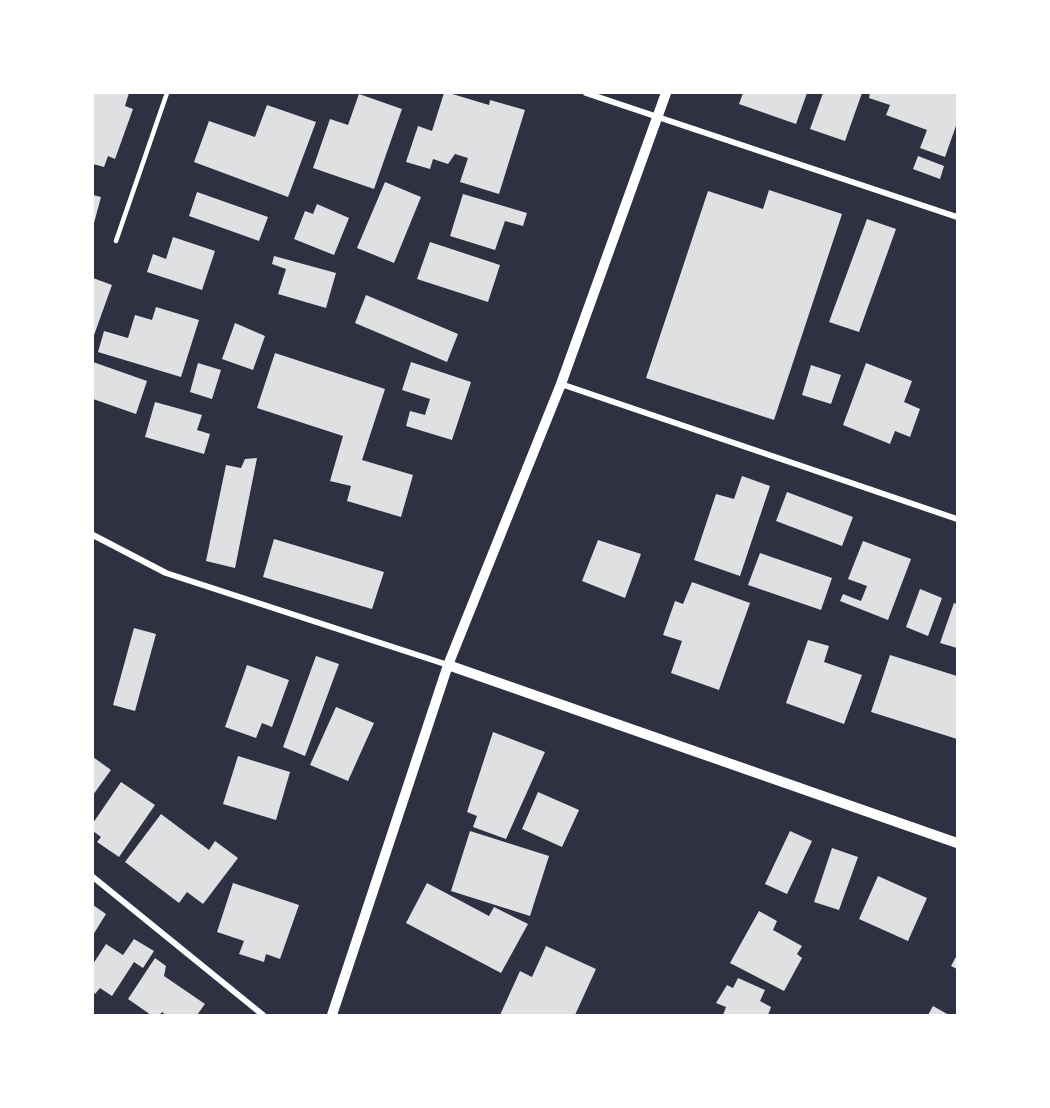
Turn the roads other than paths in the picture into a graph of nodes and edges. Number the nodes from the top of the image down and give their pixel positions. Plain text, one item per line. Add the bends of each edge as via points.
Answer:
1 (167, 93) edge
2 (586, 93) edge
3 (666, 93) edge
4 (657, 118) junction
5 (957, 217) edge
6 (117, 241) dead end
7 (561, 384) junction
8 (957, 519) edge
9 (93, 535) edge
10 (448, 665) junction
11 (957, 843) edge
12 (93, 878) edge
13 (263, 1015) edge
14 (332, 1015) edge

1 - 6 lane
2 - 4 street
3 - 4 street
4 - 5 street
4 - 7 street
7 - 8 street
7 - 10 street
9 - 10 street via 166,573
10 - 11 street
10 - 14 street
12 - 13 street

